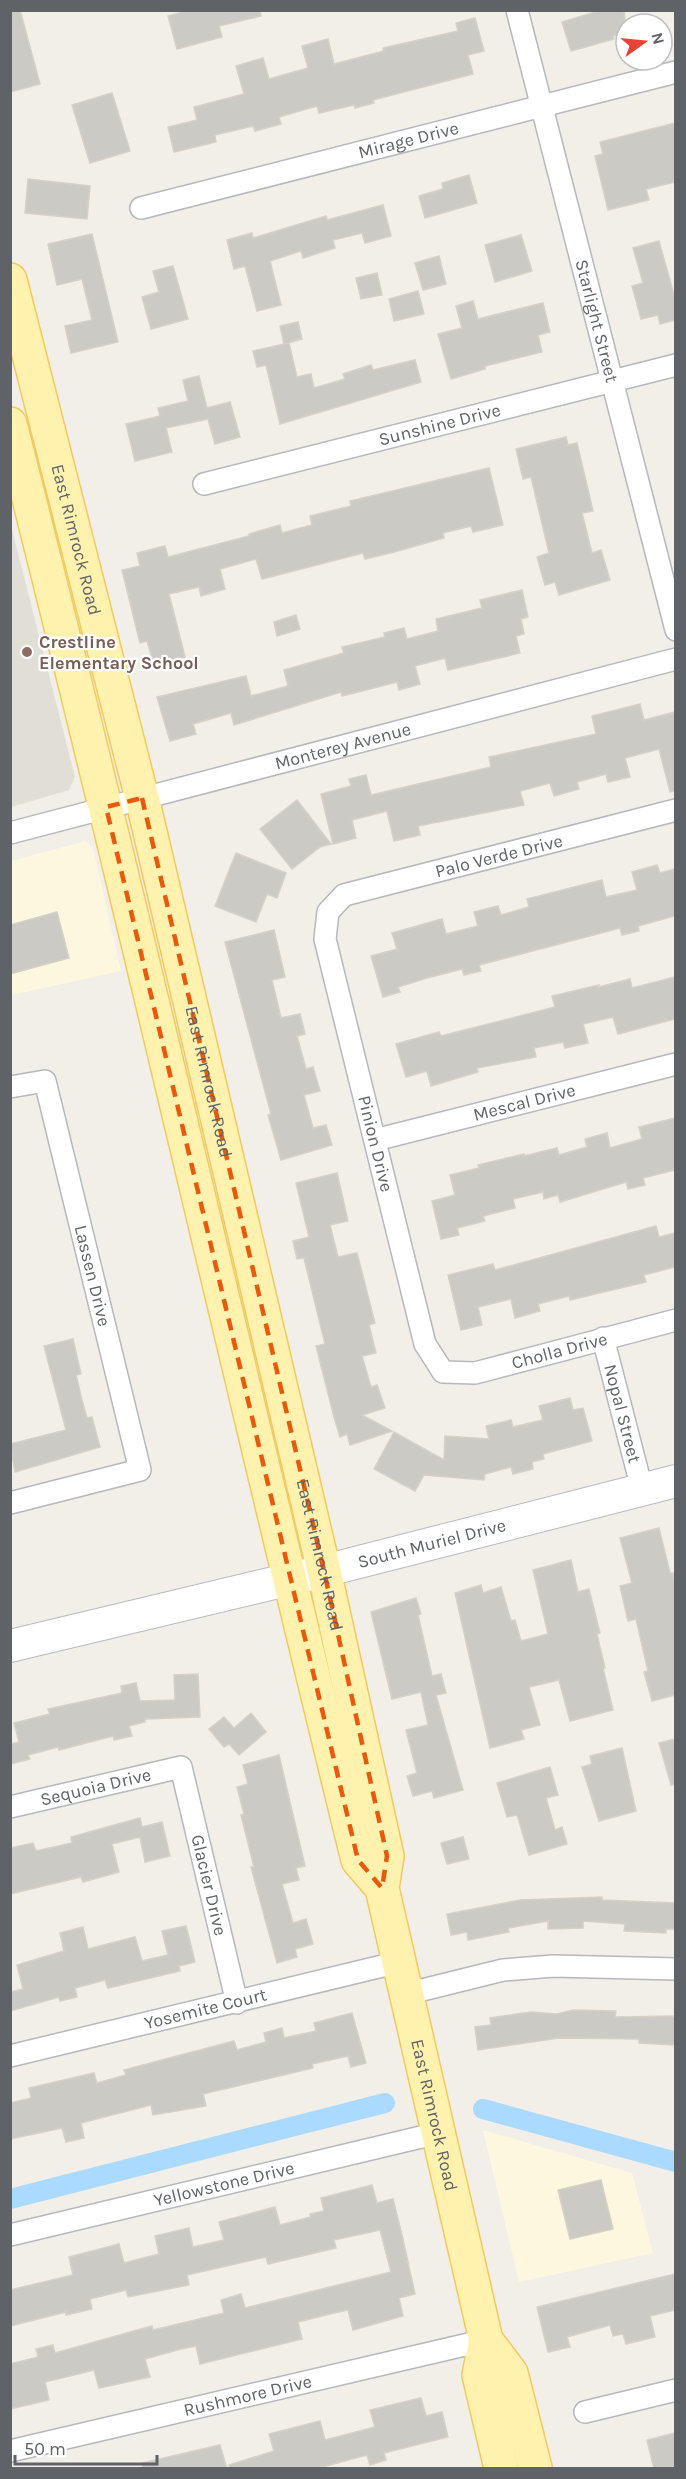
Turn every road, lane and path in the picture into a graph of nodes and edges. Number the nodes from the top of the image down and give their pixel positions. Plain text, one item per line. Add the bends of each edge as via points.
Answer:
1 (517, 10) edge
2 (675, 72) edge
3 (541, 106) junction
4 (141, 208) dead end
5 (10, 280) edge
6 (675, 364) edge
7 (612, 381) junction
8 (10, 424) edge
9 (204, 484) dead end
10 (675, 630) edge
11 (675, 659) edge
12 (142, 798) junction
13 (106, 807) junction
14 (675, 810) edge
15 (10, 833) edge
16 (328, 912) joint
17 (675, 1064) edge
18 (10, 1087) edge
19 (375, 1140) junction
20 (675, 1320) edge
21 (603, 1338) junction
22 (443, 1372) joint
23 (675, 1481) edge
24 (642, 1489) junction
25 (10, 1503) edge
26 (324, 1571) junction
27 (289, 1580) junction
28 (10, 1646) edge
29 (181, 1767) joint
30 (10, 1807) edge
31 (382, 1888) junction
32 (399, 1962) junction
33 (675, 1969) edge
34 (406, 1994) junction
35 (237, 2003) junction
36 (10, 2056) edge
37 (438, 2133) junction
38 (10, 2235) edge
39 (486, 2340) junction
40 (675, 2390) edge
41 (585, 2412) dead end
42 (10, 2451) edge
43 (501, 2469) edge
44 (535, 2469) edge

1 - 3 street, Starlight Street
2 - 3 street, Mirage Drive
3 - 4 street, Mirage Drive
3 - 7 street, Starlight Street
5 - 12 main road, East Rimrock Road
6 - 7 street, Sunshine Drive
7 - 9 street, Sunshine Drive
7 - 10 street, Starlight Street
8 - 13 main road, East Rimrock Road
11 - 12 street, Monterey Avenue
12 - 13 street, Monterey Avenue
12 - 26 main road, East Rimrock Road
13 - 15 street, Monterey Avenue
13 - 27 main road, East Rimrock Road
14 - 16 street, Palo Verde Drive via 344,896
16 - 19 street, Pinion Drive via 325,939
17 - 19 street, Mescal Drive
18 - 25 street, Lassen Drive via 45,1081 140,1470
19 - 22 street, Pinion Drive via 425,1344
20 - 21 street, Cholla Drive
21 - 22 street, Cholla Drive via 475,1373
21 - 24 street, Nopal Street
23 - 24 main road, South Muriel Drive
24 - 26 main road, South Muriel Drive
26 - 27 main road, South Muriel Drive
26 - 31 main road, East Rimrock Road via 387,1856
27 - 28 main road, South Muriel Drive
27 - 31 main road, East Rimrock Road via 358,1860
29 - 30 street, Sequoia Drive
29 - 35 street, Glacier Drive
31 - 32 main road, East Rimrock Road
32 - 34 main road, East Rimrock Road
32 - 35 street, Yosemite Court
33 - 34 street via 553,1966 503,1970
34 - 37 main road, East Rimrock Road
35 - 36 street, Yosemite Court
37 - 38 street, Yellowstone Drive
37 - 39 main road, East Rimrock Road
39 - 42 street, Rushmore Drive
39 - 43 main road, East Rimrock Road via 479,2375
39 - 44 main road, East Rimrock Road via 511,2373
40 - 41 street

